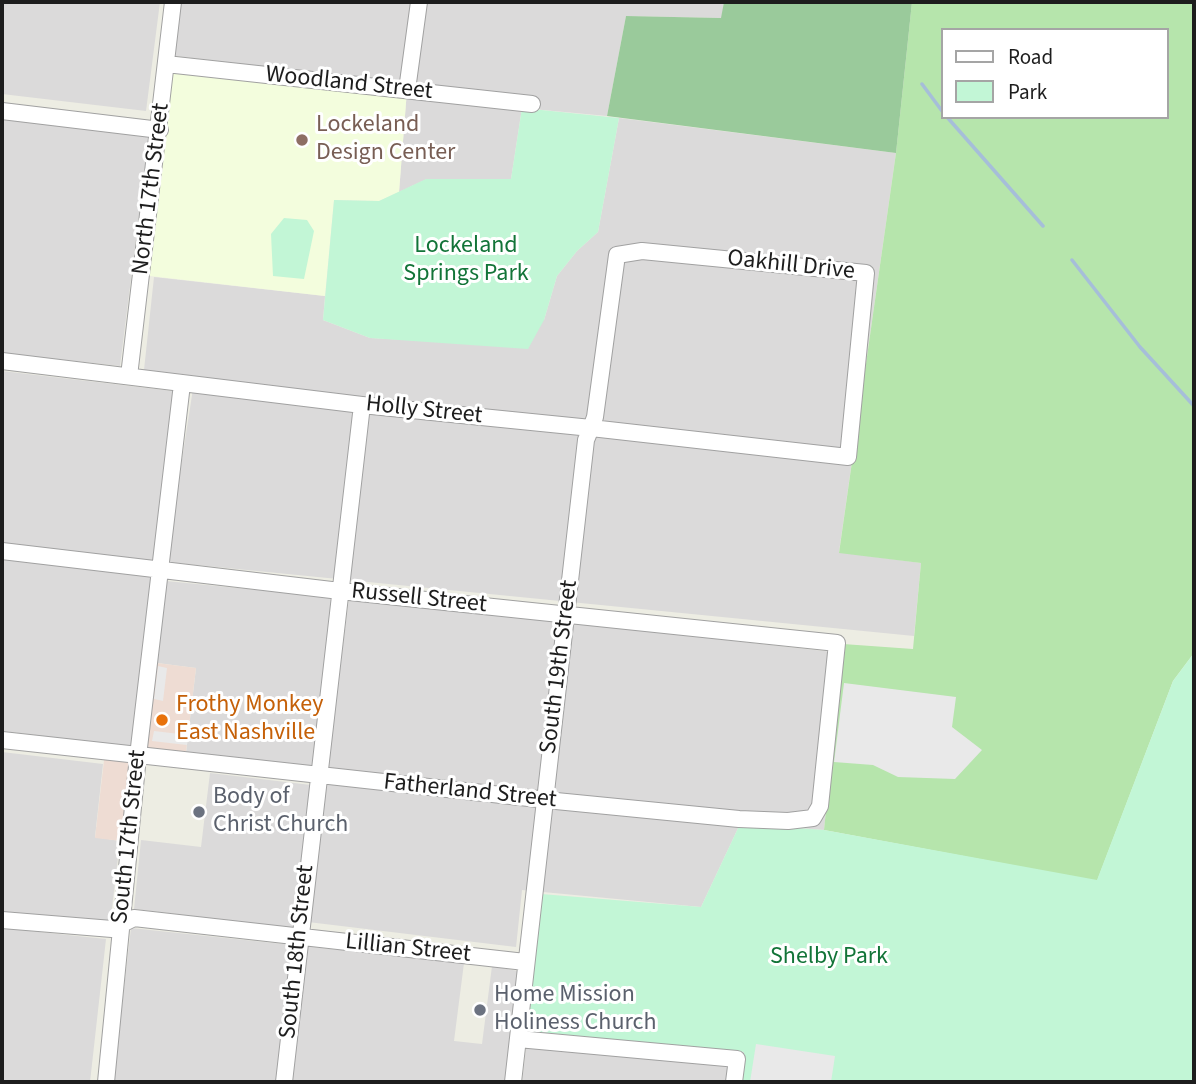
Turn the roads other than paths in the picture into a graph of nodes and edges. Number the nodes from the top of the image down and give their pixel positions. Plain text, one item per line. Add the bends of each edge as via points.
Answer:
1 (173, 2) edge
2 (419, 2) edge
3 (166, 64) junction
4 (407, 90) junction
5 (532, 104) dead end
6 (2, 111) edge
7 (160, 130) junction
8 (617, 255) joint
9 (2, 361) edge
10 (129, 376) junction
11 (182, 384) junction
12 (362, 405) junction
13 (591, 428) junction
14 (848, 457) joint
15 (2, 551) edge
16 (160, 570) junction
17 (340, 591) junction
18 (566, 615) junction
19 (2, 740) edge
20 (138, 756) junction
21 (319, 776) junction
22 (544, 799) junction
23 (813, 818) joint
24 (2, 920) edge
25 (122, 923) junction
26 (299, 936) junction
27 (525, 962) junction
28 (518, 1039) junction
29 (106, 1082) edge
30 (284, 1082) edge
31 (513, 1082) edge
32 (734, 1082) edge

1 - 3 street, North 17th Street
2 - 4 street
3 - 4 street, Woodland Street
3 - 7 street, North 17th Street
4 - 5 street, Woodland Street
6 - 7 street
7 - 10 street, North 17th Street
8 - 13 street, South 19th Street
8 - 14 street, Oakhill Drive via 642,251 866,273
9 - 10 street, Holly Street
10 - 11 street, Holly Street
11 - 12 street, Holly Street
11 - 16 street, South 17th Street
12 - 13 street, Holly Street
12 - 17 street, South 18th Street
13 - 14 street, Holly Street
13 - 18 street, South 19th Street
15 - 16 street, Russell Street
16 - 17 street, Russell Street
16 - 20 street, South 17th Street
17 - 18 street, Russell Street
17 - 21 street, South 18th Street
18 - 22 street, South 19th Street
18 - 23 street, Russell Street via 838,643 821,803
19 - 20 street, Fatherland Street
20 - 21 street, Fatherland Street
20 - 25 street, South 17th Street
21 - 22 street, Fatherland Street
21 - 26 street, South 18th Street
22 - 23 street, Fatherland Street via 739,819
22 - 27 street, South 19th Street
24 - 25 street, Lillian Street via 112,929
25 - 26 street, Lillian Street via 134,918
25 - 29 street, South 17th Street
26 - 27 street, Lillian Street
26 - 30 street, South 18th Street
27 - 28 street, South 19th Street
28 - 31 street, South 19th Street
28 - 32 street via 737,1059

